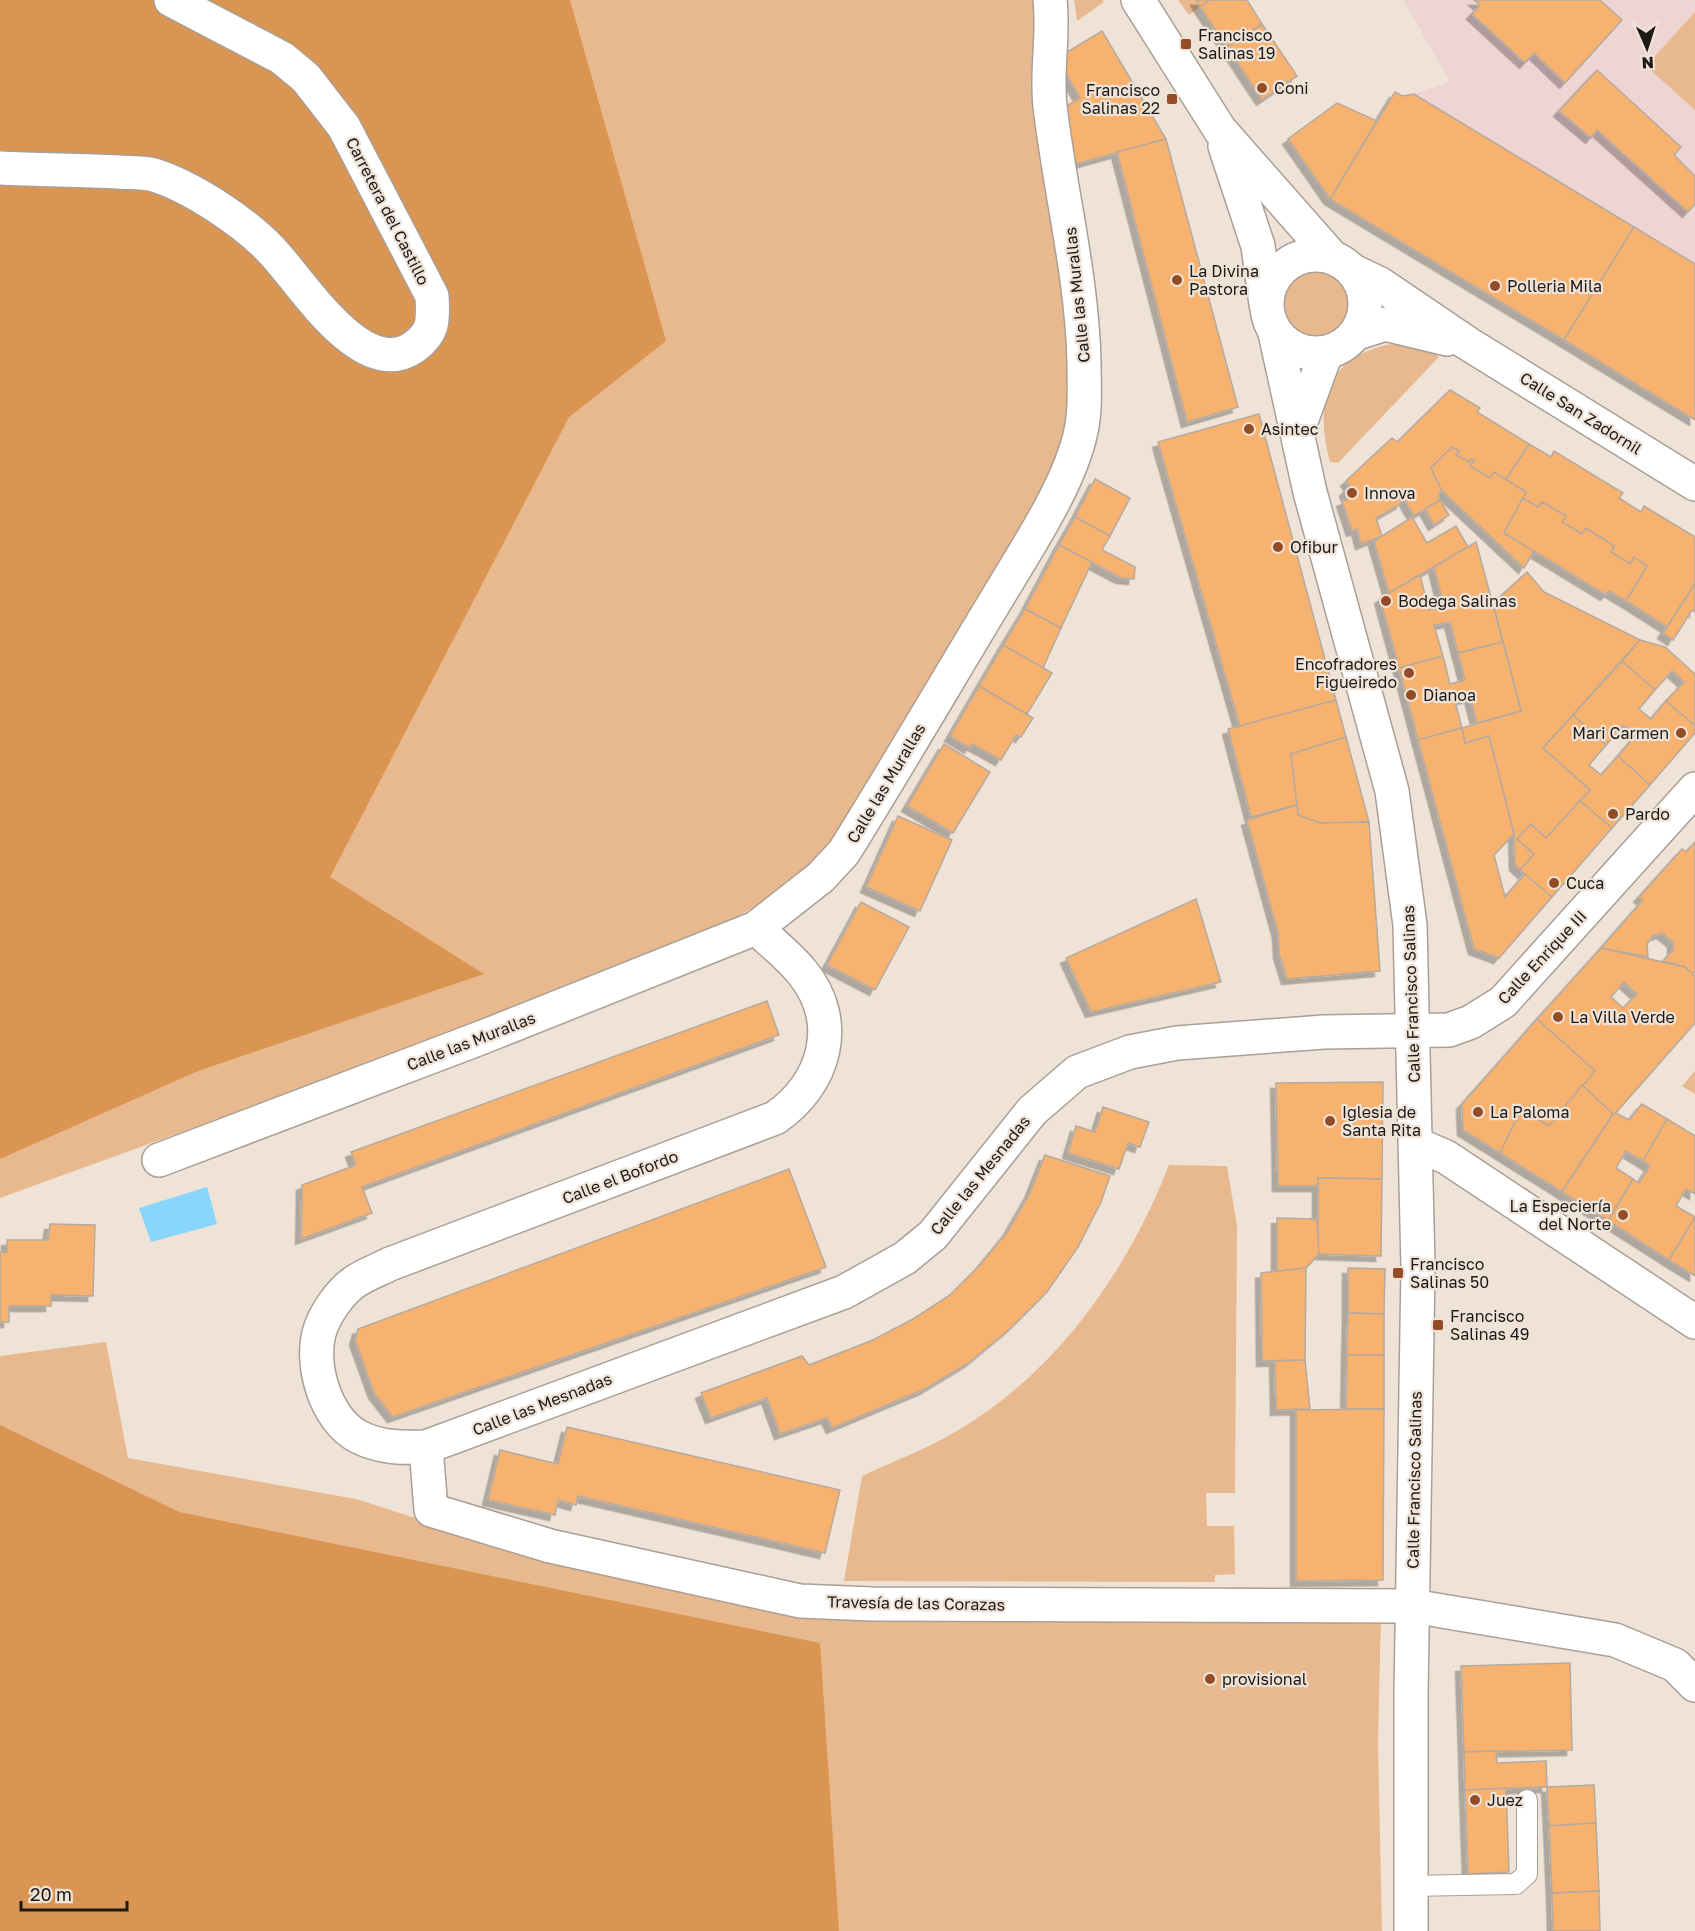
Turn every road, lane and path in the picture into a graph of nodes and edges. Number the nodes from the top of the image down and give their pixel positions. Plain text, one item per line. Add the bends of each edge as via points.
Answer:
1 (171, 0) edge
2 (1050, 0) edge
3 (1138, 0) edge
4 (1220, 130) junction
5 (0, 168) edge
6 (1343, 264) junction
7 (1271, 319) junction
8 (1357, 333) junction
9 (1467, 343) junction
10 (1326, 353) junction
11 (1297, 432) junction
12 (1695, 484) edge
13 (1695, 789) edge
14 (756, 928) junction
15 (1414, 1030) junction
16 (1416, 1144) junction
17 (159, 1160) dead end
18 (1695, 1322) edge
19 (322, 1384) joint
20 (426, 1447) junction
21 (1412, 1606) junction
22 (1695, 1685) edge
23 (1527, 1800) dead end
24 (1410, 1886) junction
25 (1411, 1931) edge

1 - 5 street, Carretera del Castillo via 282,58 306,78 344,127 432,296 434,323 422,341 408,351 386,354 364,347 346,335 254,235 202,199 153,174
2 - 14 street, Calle las Murallas via 1050,107 1076,260 1083,330 1085,398 1082,430 1073,460 1031,540 844,852 820,877
3 - 4 street, Calle Francisco Salinas
4 - 6 street, Calle Francisco Salinas
4 - 7 street, Calle Francisco Salinas via 1258,246
6 - 7 street via 1305,256 1292,261 1273,279
6 - 8 street via 1362,286 1366,301 1365,317
6 - 9 street, Calle San Zadornil via 1380,284
7 - 10 street via 1298,351
7 - 11 street, Calle Francisco Salinas
8 - 9 street, Calle San Zadornil via 1385,324
8 - 10 street via 1343,346
9 - 12 street, Calle San Zadornil
10 - 11 street
11 - 15 street, Calle Francisco Salinas via 1392,791 1410,925
13 - 15 street, Calle Enrique III via 1503,1002 1471,1023 1449,1030
14 - 17 street, Calle las Murallas
14 - 19 street, Calle el Bofordo via 801,970 825,1020 825,1050 817,1074 792,1107 775,1118 390,1264 353,1283 333,1305 321,1327 317,1347
15 - 16 street, Calle Francisco Salinas
15 - 20 street, Calle las Mesnadas via 1177,1043 1130,1052 1077,1072 1032,1111 933,1235 876,1276 844,1292
16 - 18 street via 1446,1157
16 - 21 street, Calle Francisco Salinas via 1418,1276
19 - 20 street, Calle las Mesnadas via 328,1404 357,1436 381,1446
20 - 21 street, Travesía de las Corazas via 431,1510 550,1546 800,1601
21 - 22 street via 1615,1640 1675,1665
21 - 24 street, Calle Francisco Salinas
23 - 24 lane via 1527,1874 1516,1884
24 - 25 street, Calle Francisco Salinas

